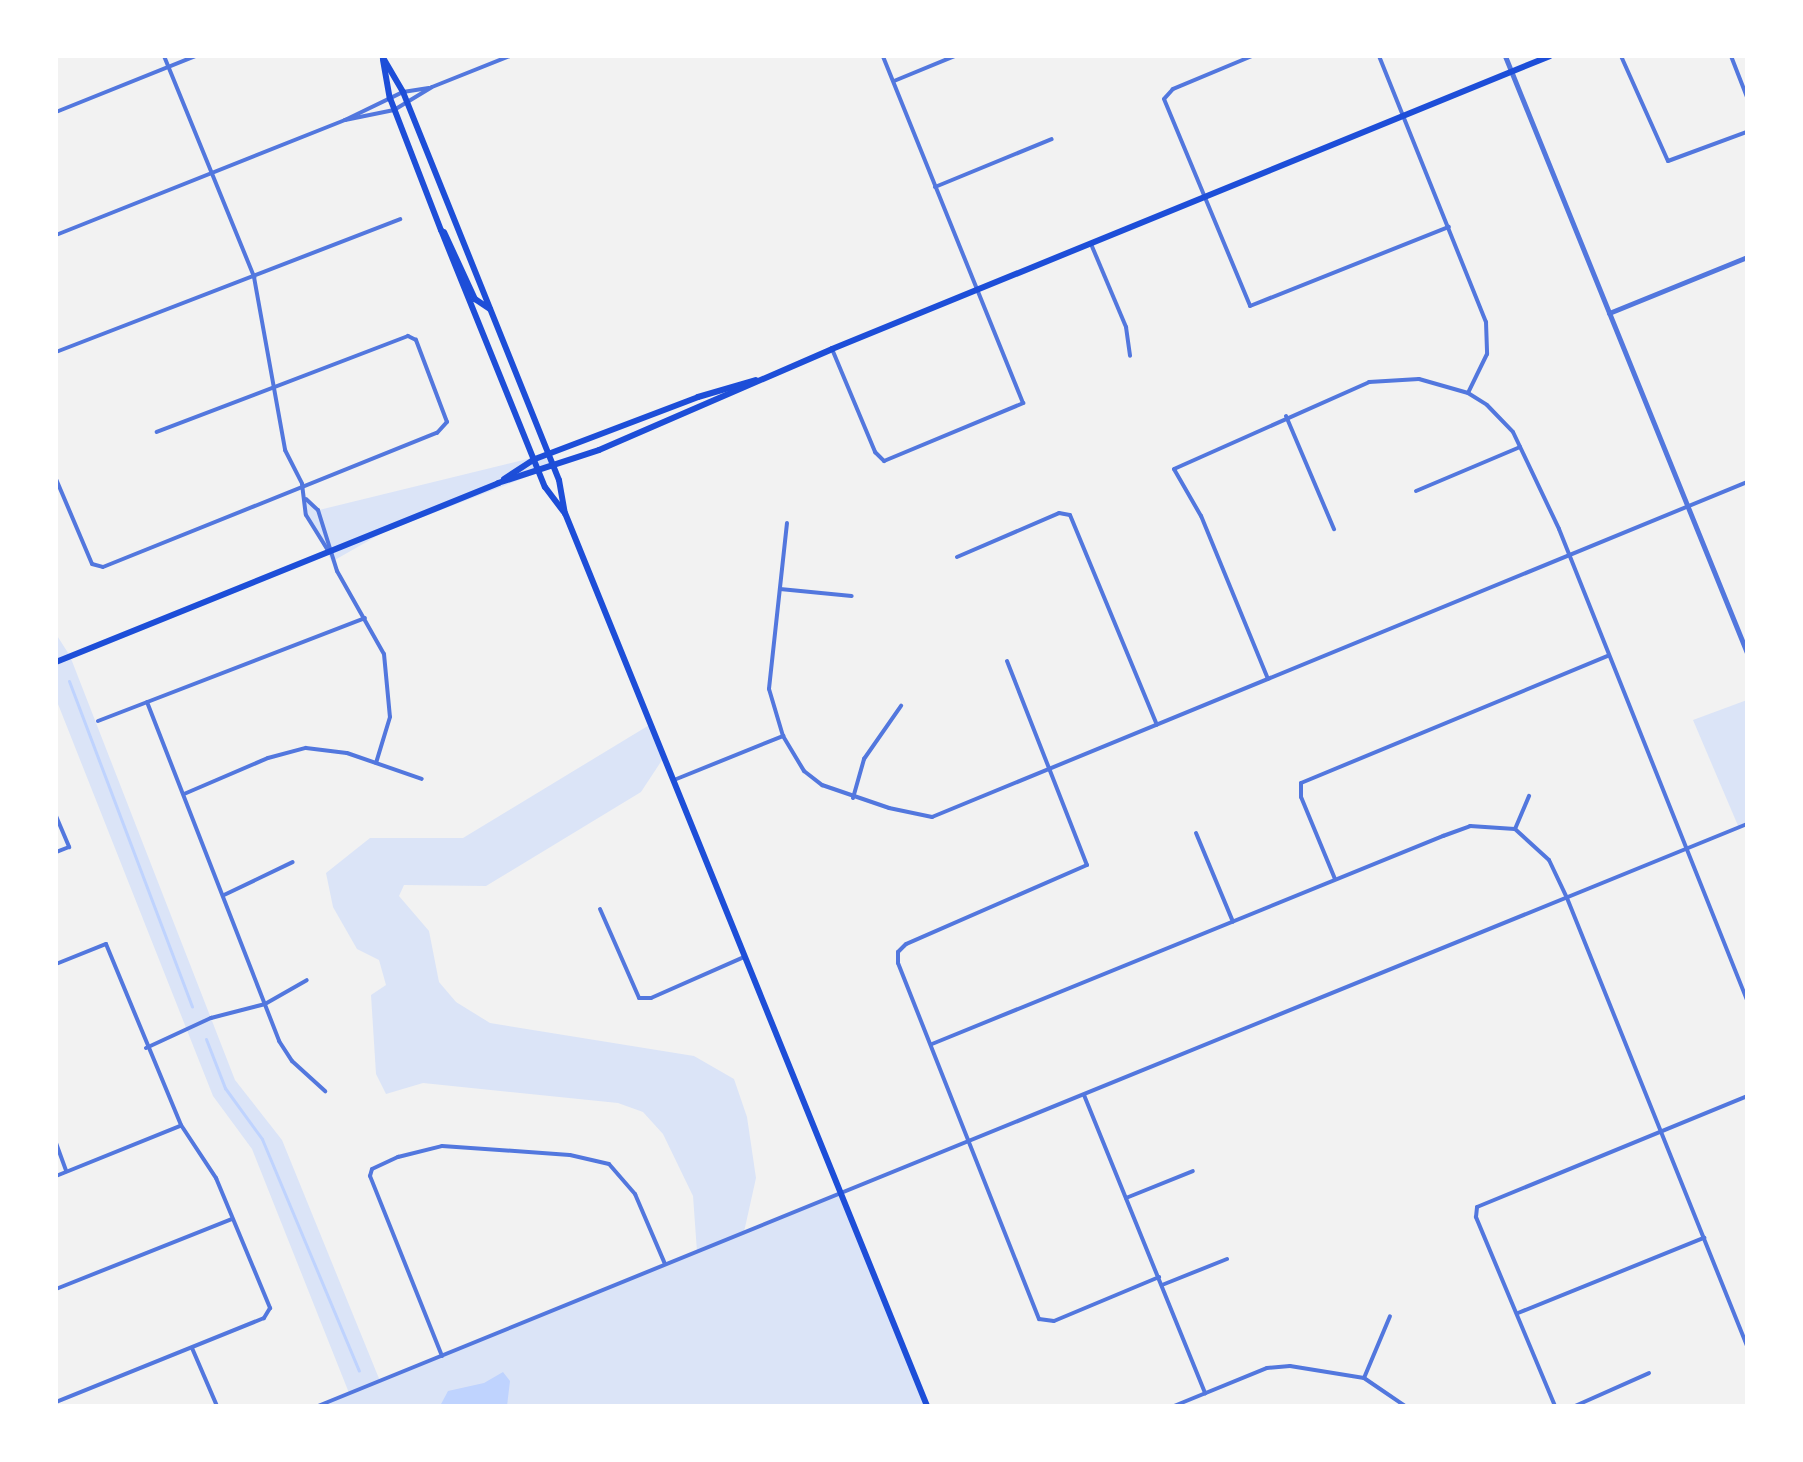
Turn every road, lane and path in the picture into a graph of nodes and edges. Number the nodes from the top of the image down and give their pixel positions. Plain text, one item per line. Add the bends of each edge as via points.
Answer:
1 (164, 56) edge
2 (195, 56) edge
3 (382, 56) edge
4 (510, 56) edge
5 (883, 56) edge
6 (955, 56) edge
7 (1252, 56) edge
8 (1379, 56) edge
9 (1505, 56) edge
10 (1550, 56) edge
11 (1621, 56) edge
12 (1731, 56) edge
13 (168, 67) junction
14 (1511, 72) junction
15 (894, 81) junction
16 (432, 87) junction
17 (403, 92) junction
18 (1747, 97) edge
19 (390, 98) junction
20 (408, 104) junction
21 (394, 110) junction
22 (56, 112) edge
23 (1401, 117) junction
24 (345, 120) junction
25 (1747, 132) edge
26 (1052, 139) dead end
27 (210, 176) junction
28 (935, 187) junction
29 (1201, 199) junction
30 (400, 219) dead end
31 (1449, 227) junction
32 (441, 230) junction
33 (56, 235) edge
34 (1091, 244) junction
35 (1747, 257) edge
36 (254, 278) junction
37 (977, 290) junction
38 (492, 311) junction
39 (1609, 313) junction
40 (832, 349) junction
41 (56, 352) edge
42 (1130, 356) dead end
43 (756, 380) junction
44 (271, 386) junction
45 (1468, 393) junction
46 (1286, 416) junction
47 (157, 432) dead end
48 (1520, 447) junction
49 (548, 454) junction
50 (535, 459) junction
51 (553, 467) junction
52 (540, 472) junction
53 (56, 479) edge
54 (1747, 482) edge
55 (498, 483) junction
56 (302, 484) junction
57 (1416, 491) dead end
58 (306, 499) junction
59 (1688, 508) junction
60 (565, 513) junction
61 (787, 523) dead end
62 (1334, 529) dead end
63 (329, 552) junction
64 (1570, 556) junction
65 (957, 557) dead end
66 (780, 589) junction
67 (852, 596) dead end
68 (365, 618) junction
69 (1747, 653) edge
70 (1608, 656) junction
71 (1007, 661) dead end
72 (56, 662) edge
73 (1268, 679) junction
74 (147, 702) junction
75 (901, 706) dead end
76 (98, 721) dead end
77 (1157, 725) junction
78 (783, 736) junction
79 (376, 763) junction
80 (1050, 769) junction
81 (422, 779) dead end
82 (674, 780) junction
83 (184, 794) junction
84 (1529, 796) dead end
85 (853, 798) junction
86 (56, 816) edge
87 (1747, 824) edge
88 (1515, 829) junction
89 (1196, 833) dead end
90 (1686, 850) junction
91 (56, 852) edge
92 (293, 862) dead end
93 (1335, 879) junction
94 (224, 895) junction
95 (1567, 898) junction
96 (600, 909) dead end
97 (1233, 922) junction
98 (746, 957) junction
99 (56, 964) edge
100 (307, 980) dead end
101 (1747, 1000) edge
102 (265, 1004) junction
103 (932, 1044) junction
104 (146, 1048) junction
105 (325, 1091) dead end
106 (1084, 1095) junction
107 (1747, 1096) edge
108 (181, 1125) junction
109 (1660, 1131) junction
110 (56, 1143) edge
111 (966, 1143) junction
112 (67, 1171) junction
113 (1193, 1171) dead end
114 (56, 1176) edge
115 (842, 1193) junction
116 (1126, 1198) junction
117 (232, 1219) junction
118 (1704, 1238) junction
119 (1227, 1259) dead end
120 (665, 1265) junction
121 (1159, 1277) junction
122 (1162, 1285) junction
123 (56, 1289) edge
124 (1518, 1313) junction
125 (1390, 1316) dead end
126 (1747, 1345) edge
127 (192, 1348) junction
128 (442, 1356) junction
129 (1649, 1373) dead end
130 (1364, 1378) junction
131 (1205, 1393) junction
132 (56, 1402) edge
133 (217, 1406) edge
134 (318, 1406) edge
135 (927, 1406) edge
136 (1174, 1406) edge
137 (1405, 1406) edge
138 (1555, 1406) edge
139 (1575, 1406) edge

1 - 13 street
2 - 13 street
3 - 17 main road
3 - 19 main road
4 - 16 street
5 - 15 street
6 - 15 street
7 - 29 street via 1165,95
8 - 23 street
9 - 14 street
10 - 14 main road
11 - 25 street via 1668,161
12 - 18 street
13 - 22 street
13 - 27 street
14 - 23 main road
14 - 39 street
15 - 28 street
16 - 17 street
16 - 20 street
17 - 19 street
17 - 20 main road
19 - 21 main road
19 - 24 street
20 - 21 street
20 - 38 main road
21 - 24 street
21 - 32 main road
23 - 29 main road
23 - 31 street
24 - 27 street
26 - 28 street
27 - 33 street
27 - 36 street
28 - 37 street
29 - 31 street via 1250,306
29 - 34 main road
30 - 36 street
31 - 45 street via 1489,335 1487,354
32 - 38 main road via 452,242 475,299
32 - 50 main road
34 - 37 main road
34 - 42 street via 1126,327
35 - 39 street
36 - 41 street
36 - 44 street
37 - 40 main road
37 - 40 street via 1023,403 884,461 875,452
38 - 49 main road
39 - 59 street
40 - 43 main road
43 - 49 main road
43 - 51 main road via 704,407
44 - 47 street
44 - 56 street via 285,450
44 - 56 street via 411,336 446,426
45 - 46 street via 1419,379 1386,379
45 - 48 street via 1500,415
46 - 62 street
46 - 73 street via 1174,469 1201,516
48 - 57 street
48 - 64 street
49 - 50 main road
49 - 51 main road
50 - 52 main road
50 - 55 main road
51 - 52 main road
51 - 60 main road
52 - 55 main road
52 - 60 main road
53 - 56 street via 94,567 112,565
54 - 59 street
55 - 63 main road
56 - 58 street
58 - 63 street via 306,515
58 - 63 street via 318,510
59 - 64 street
59 - 69 street
60 - 82 main road
61 - 66 street
63 - 68 street
63 - 72 main road
64 - 70 street
64 - 73 street
65 - 77 street via 1067,512
66 - 67 street
66 - 78 street via 769,689
68 - 74 street
68 - 79 street via 390,674 390,717
70 - 90 street
70 - 93 street via 1299,785
71 - 80 street
73 - 77 street
74 - 76 street
74 - 83 street
75 - 85 street via 864,759
77 - 80 street
78 - 82 street
78 - 85 street via 812,778
79 - 81 street
79 - 83 street via 327,748 297,749
80 - 85 street via 932,817
80 - 103 street via 1087,865 898,952
82 - 98 main road
83 - 94 street
84 - 88 street
86 - 91 street via 69,847
87 - 90 street
88 - 93 street via 1470,826
88 - 95 street via 1549,860
89 - 97 street
90 - 95 street
90 - 101 street
92 - 94 street
93 - 97 street
94 - 102 street
95 - 106 street
95 - 109 street
96 - 98 street via 639,998 651,998
97 - 103 street
98 - 115 main road
99 - 104 street via 106,944
100 - 102 street
102 - 104 street via 211,1018
102 - 105 street via 292,1061
103 - 111 street
104 - 108 street
106 - 111 street
106 - 116 street
107 - 109 street
108 - 112 street
108 - 117 street via 216,1178
109 - 118 street
109 - 124 street via 1486,1200 1475,1210
110 - 112 street
111 - 115 street
111 - 121 street via 1041,1321
112 - 114 street
113 - 116 street
115 - 120 street
115 - 135 main road
116 - 121 street
117 - 123 street
117 - 127 street via 270,1313
118 - 124 street
118 - 126 street
119 - 122 street
120 - 128 street
120 - 128 street via 635,1194 609,1164 570,1155 428,1146 370,1171
121 - 122 street
122 - 131 street
124 - 138 street
125 - 130 street
127 - 132 street
127 - 133 street
128 - 134 street
129 - 139 street
130 - 131 street via 1328,1368 1277,1366
130 - 137 street
131 - 136 street

